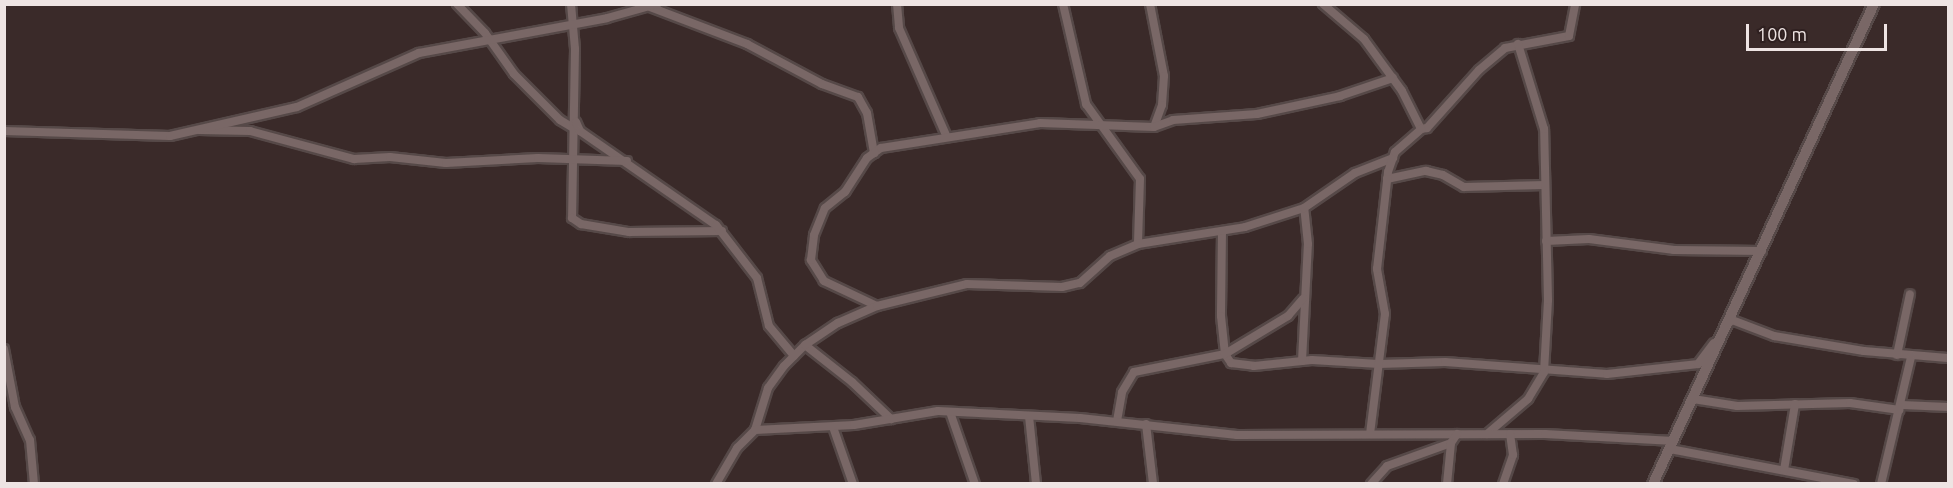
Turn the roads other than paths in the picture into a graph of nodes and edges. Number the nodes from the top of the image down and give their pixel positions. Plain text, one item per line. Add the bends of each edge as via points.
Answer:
1 (456, 4) edge
2 (571, 4) edge
3 (897, 4) edge
4 (1063, 4) edge
5 (1150, 4) edge
6 (1323, 4) edge
7 (1874, 4) edge
8 (653, 6) edge
9 (1577, 6) edge
10 (574, 23) junction
11 (488, 39) junction
12 (1518, 44) junction
13 (1393, 78) junction
14 (575, 124) junction
15 (1101, 128) junction
16 (1154, 128) junction
17 (195, 129) junction
18 (1421, 129) junction
19 (4, 131) edge
20 (946, 135) junction
21 (874, 153) junction
22 (574, 158) junction
23 (1393, 158) junction
24 (627, 161) junction
25 (1386, 179) junction
26 (1545, 185) junction
27 (1304, 208) junction
28 (722, 231) junction
29 (1222, 231) junction
30 (1546, 241) junction
31 (1138, 244) junction
32 (1763, 251) junction
33 (1910, 294) dead end
34 (1304, 299) junction
35 (877, 306) junction
36 (1731, 320) junction
37 (804, 345) junction
38 (4, 349) edge
39 (1225, 354) junction
40 (1897, 355) junction
41 (794, 356) junction
42 (1911, 357) junction
43 (1948, 358) edge
44 (1302, 361) junction
45 (1379, 364) junction
46 (1544, 372) junction
47 (1694, 399) junction
48 (1795, 404) junction
49 (1948, 407) edge
50 (1901, 408) junction
51 (950, 412) junction
52 (1029, 416) junction
53 (891, 419) junction
54 (1117, 421) junction
55 (1146, 424) junction
56 (833, 427) junction
57 (755, 430) junction
58 (1370, 434) junction
59 (1457, 434) junction
60 (1487, 434) junction
61 (1510, 434) junction
62 (1451, 443) junction
63 (1672, 445) junction
64 (1784, 470) junction
65 (34, 483) edge
66 (717, 483) edge
67 (853, 483) edge
68 (975, 483) edge
69 (1036, 483) edge
70 (1153, 483) edge
71 (1371, 483) edge
72 (1447, 483) edge
73 (1503, 483) edge
74 (1653, 483) edge
75 (1854, 483) edge
76 (1881, 483) edge

1 - 11 street
2 - 10 street
3 - 20 street via 899,28
4 - 15 street via 1081,92
5 - 16 street via 1164,76 1162,105
6 - 13 street via 1364,39
7 - 32 street
8 - 10 street
8 - 21 street via 747,44 822,84 858,97 867,113
9 - 12 street via 1569,36
10 - 11 street
10 - 14 street
11 - 14 street via 514,74 560,120
11 - 17 street via 419,54 382,67 297,107
12 - 18 street via 1505,48 1479,70 1427,128
12 - 26 street via 1544,129
13 - 16 street via 1312,103 1238,116 1173,120
13 - 18 street
14 - 22 street
14 - 24 street
15 - 16 street
15 - 20 street via 1041,123
15 - 31 street via 1140,179
17 - 19 street via 148,136
17 - 22 street via 250,131 354,159 390,157 446,163
18 - 23 street
20 - 21 street
21 - 35 street via 855,173 845,192 825,208 810,261 824,281
22 - 24 street
22 - 28 street via 572,218 581,224 645,233
23 - 25 street
23 - 27 street via 1355,173
24 - 28 street
25 - 26 street via 1426,171 1464,187
25 - 45 street via 1377,269 1385,304
26 - 30 street
27 - 29 street
27 - 34 street via 1308,244
28 - 41 street via 757,278 769,326
29 - 31 street
29 - 39 street
30 - 32 street via 1589,239 1674,250
30 - 46 street
31 - 35 street via 1110,256 1088,279 1071,285 967,284
32 - 36 street
33 - 40 street
34 - 39 street via 1288,316
34 - 44 street
35 - 37 street via 838,323
36 - 40 street via 1774,336
36 - 46 street via 1698,364 1607,374
36 - 47 street
37 - 41 street
37 - 53 street
38 - 65 street via 15,407 30,440
39 - 44 street via 1231,363 1254,366
39 - 54 street via 1134,372 1122,392
40 - 42 street
41 - 57 street via 768,388
42 - 43 street
42 - 50 street
44 - 45 street
45 - 46 street via 1444,362
45 - 58 street
46 - 60 street via 1528,399
47 - 48 street via 1737,406
47 - 63 street
48 - 50 street via 1850,403
48 - 64 street
49 - 50 street
50 - 76 street
51 - 52 street
51 - 53 street
51 - 68 street
52 - 54 street
52 - 69 street
53 - 56 street
54 - 55 street
55 - 58 street via 1236,435
55 - 70 street
56 - 57 street
56 - 67 street
57 - 66 street via 737,448
58 - 59 street
59 - 60 street
59 - 62 street
60 - 61 street
61 - 63 street
61 - 73 street via 1513,455
62 - 71 street via 1387,466
62 - 72 street
63 - 64 street
63 - 74 street
64 - 75 street

